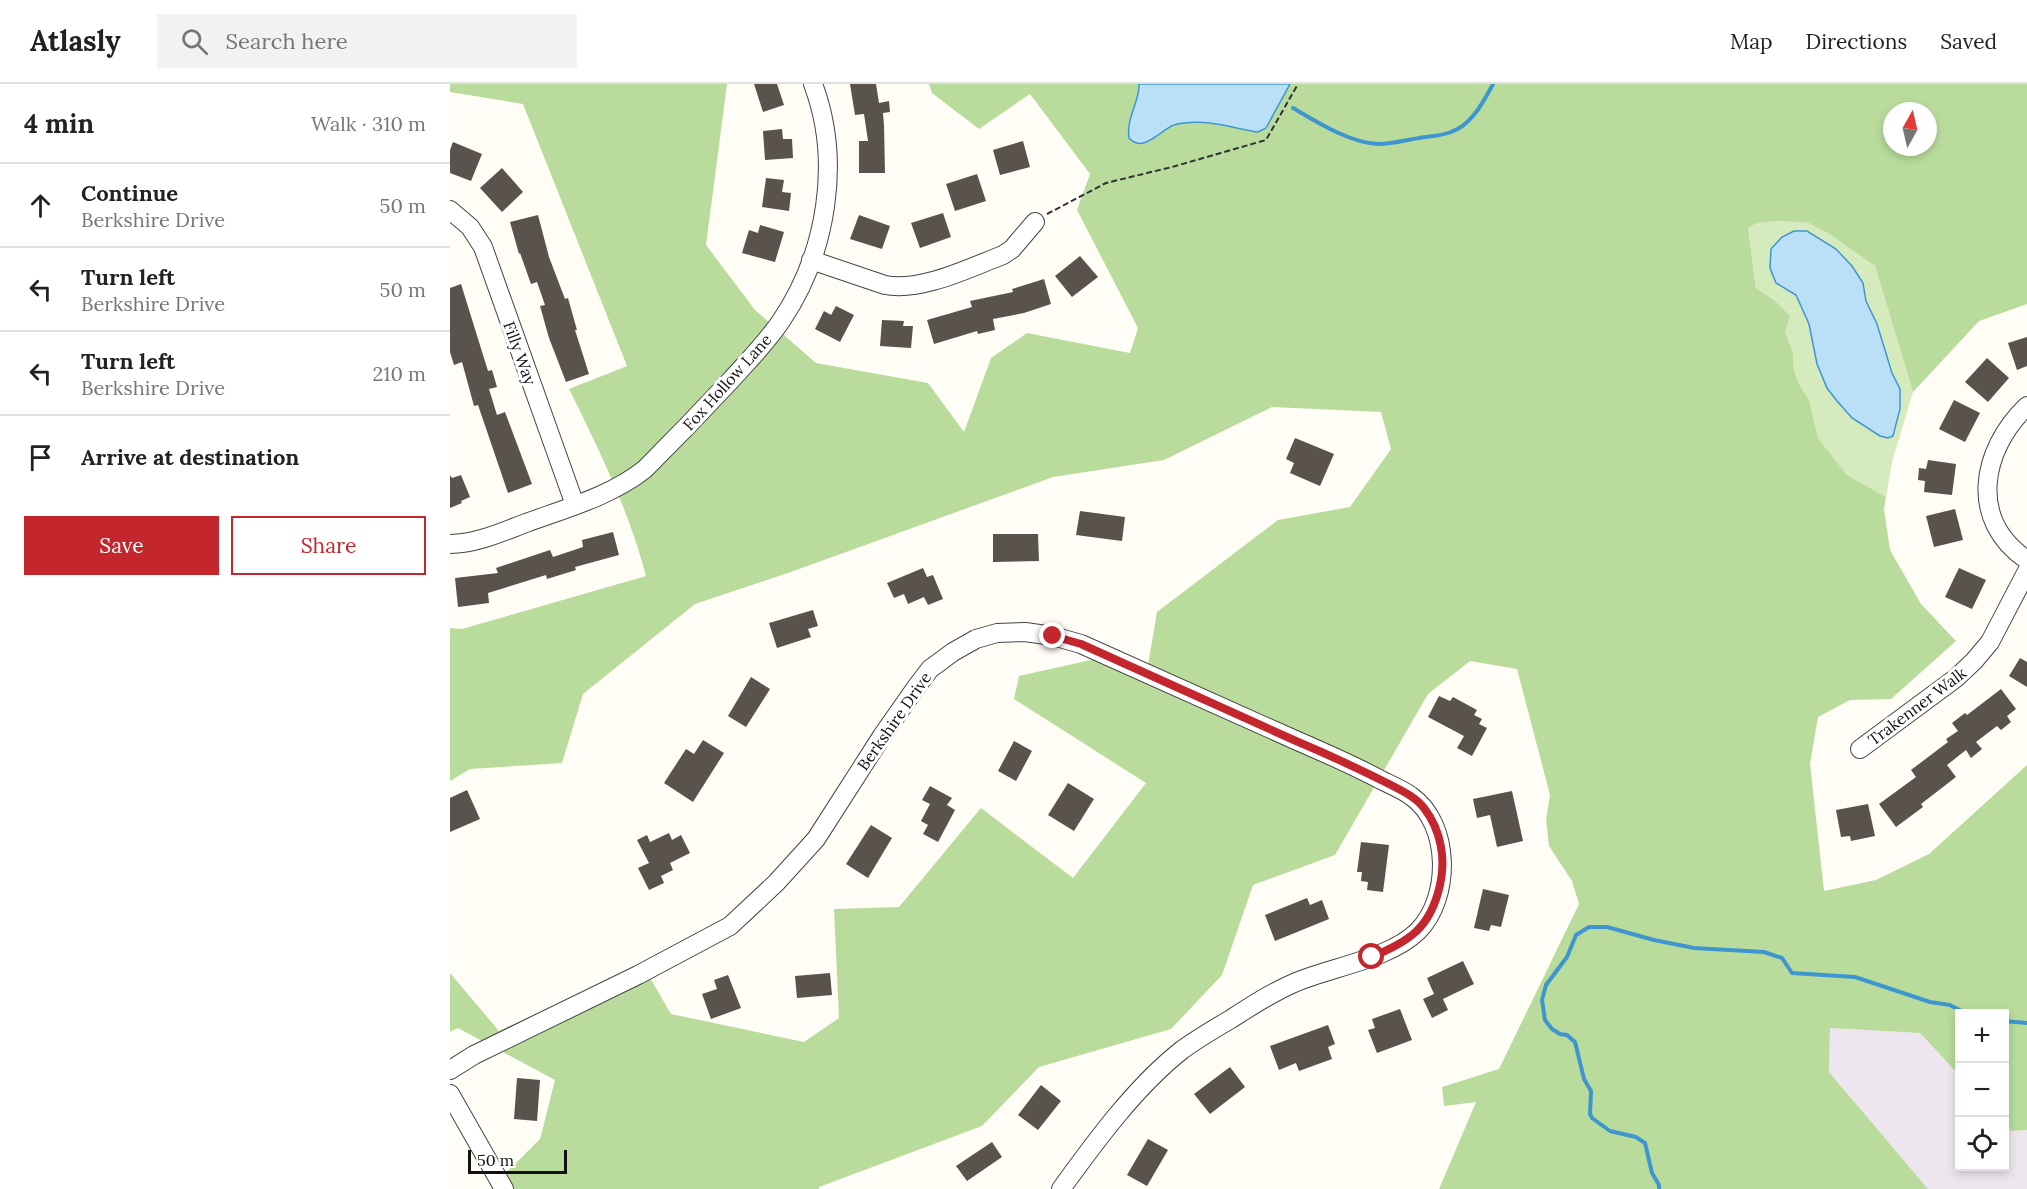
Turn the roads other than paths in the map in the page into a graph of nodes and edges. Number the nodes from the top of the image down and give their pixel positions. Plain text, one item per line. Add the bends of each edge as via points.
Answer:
1 (813, 84) edge
2 (450, 210) edge
3 (1035, 222) road end
4 (811, 260) junction
5 (2027, 406) edge
6 (575, 506) junction
7 (450, 544) edge
8 (2027, 560) edge
9 (2027, 571) edge
10 (1860, 749) dead end
11 (450, 1070) edge
12 (450, 1094) edge
13 (504, 1189) edge
14 (1061, 1189) edge

1 - 4 street, Fox Hollow Lane via 823,122 828,172 825,207
2 - 6 street, Filly Way via 470,227 483,248
3 - 4 street via 1003,255 912,286 885,285
4 - 6 street, Fox Hollow Lane via 780,323 697,416 633,479
5 - 8 street via 1994,454 1987,494 1988,508 2003,539
6 - 7 street, Fox Hollow Lane via 478,540
9 - 10 street, Trakenner Walk via 1990,642 1974,662
11 - 14 street, Berkshire Drive via 730,926 816,839 930,669 976,639 997,633 1053,636 1081,644 1412,796 1424,808 1437,832 1443,872 1437,899 1427,919 1400,944 1293,983 1181,1051 1115,1118
12 - 13 street

